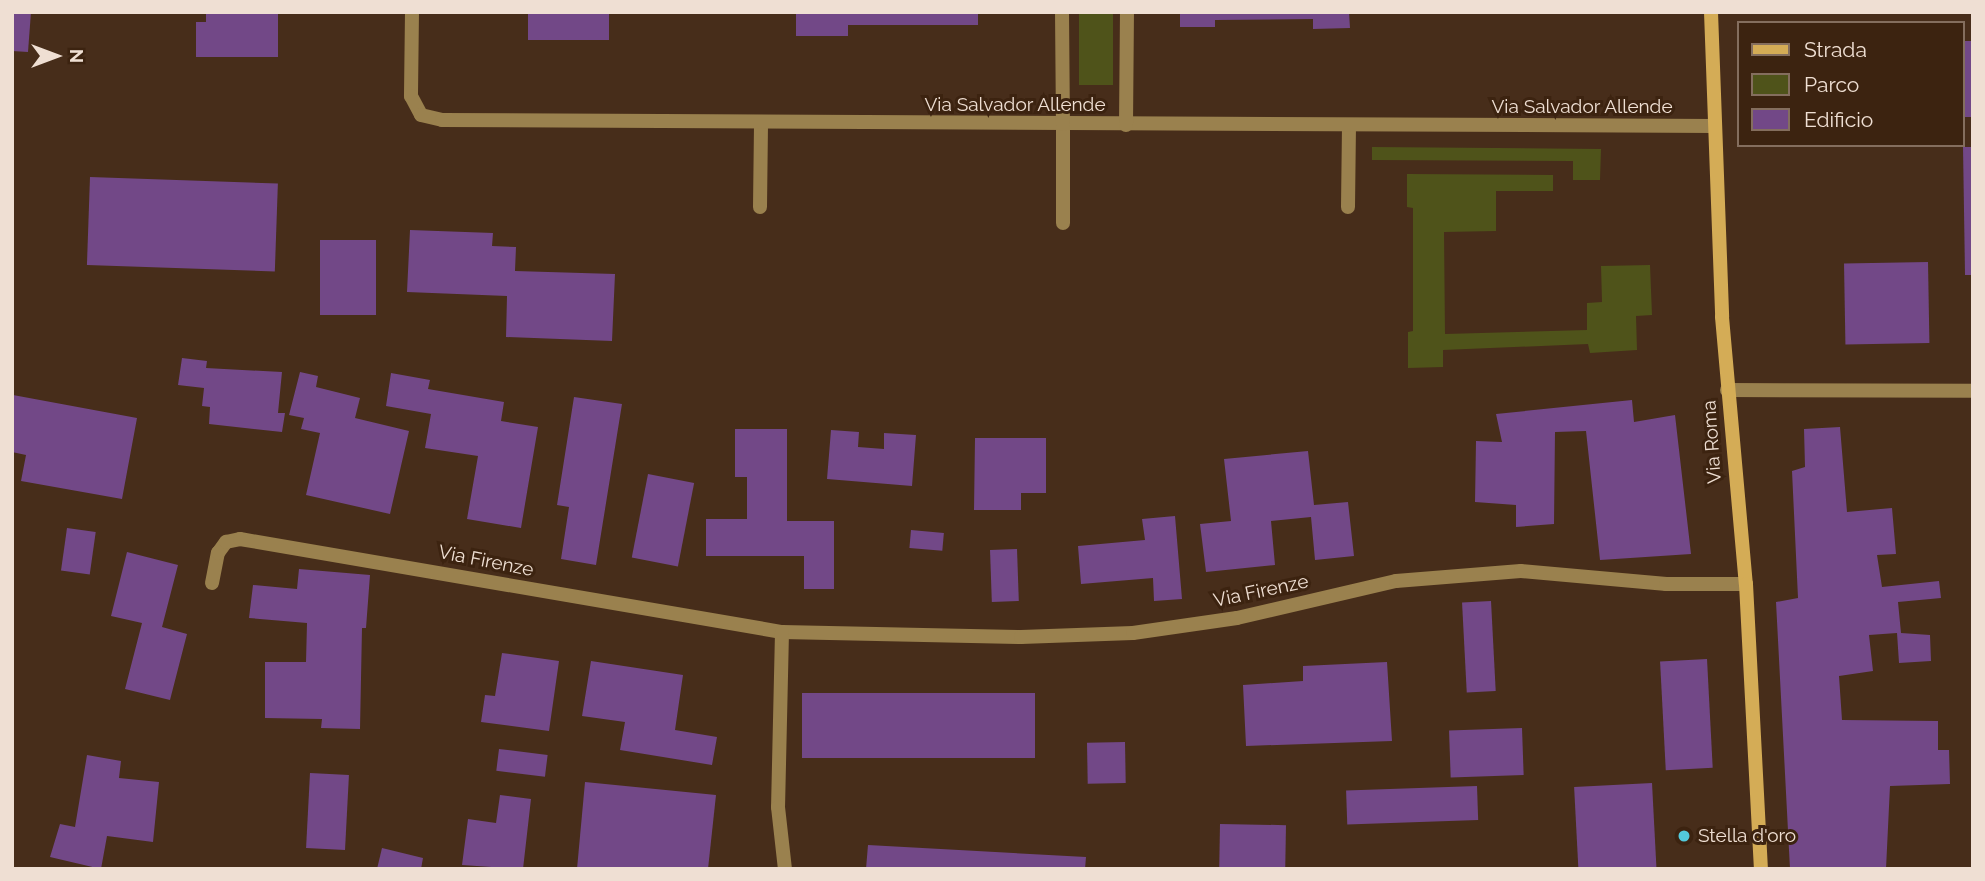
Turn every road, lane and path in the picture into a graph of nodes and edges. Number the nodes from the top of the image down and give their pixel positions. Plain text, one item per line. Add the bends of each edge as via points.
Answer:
1 (412, 12) edge
2 (1062, 12) edge
3 (1127, 12) edge
4 (1712, 12) edge
5 (761, 122) junction
6 (1063, 124) junction
7 (1126, 125) junction
8 (1349, 125) junction
9 (1714, 126) junction
10 (760, 207) dead end
11 (1348, 207) dead end
12 (1063, 223) dead end
13 (1727, 390) junction
14 (1973, 391) edge
15 (212, 583) dead end
16 (1746, 584) junction
17 (782, 632) junction
18 (785, 869) edge
19 (1761, 869) edge

1 - 5 street, Via Salvador Allende via 411,96 421,116 442,120
2 - 6 street
3 - 7 street
4 - 9 street, Via Roma
5 - 6 street, Via Salvador Allende
5 - 10 street
6 - 7 street, Via Salvador Allende
6 - 12 street
7 - 8 street, Via Salvador Allende
8 - 9 street, Via Salvador Allende
8 - 11 street
9 - 13 street, Via Roma
13 - 14 street
13 - 16 street, Via Roma
15 - 17 street, Via Firenze via 218,553 226,542 240,539
16 - 17 street, Via Firenze via 1666,584 1521,571 1396,581 1237,618 1133,632
16 - 19 street, Via Roma
17 - 18 street via 778,807

